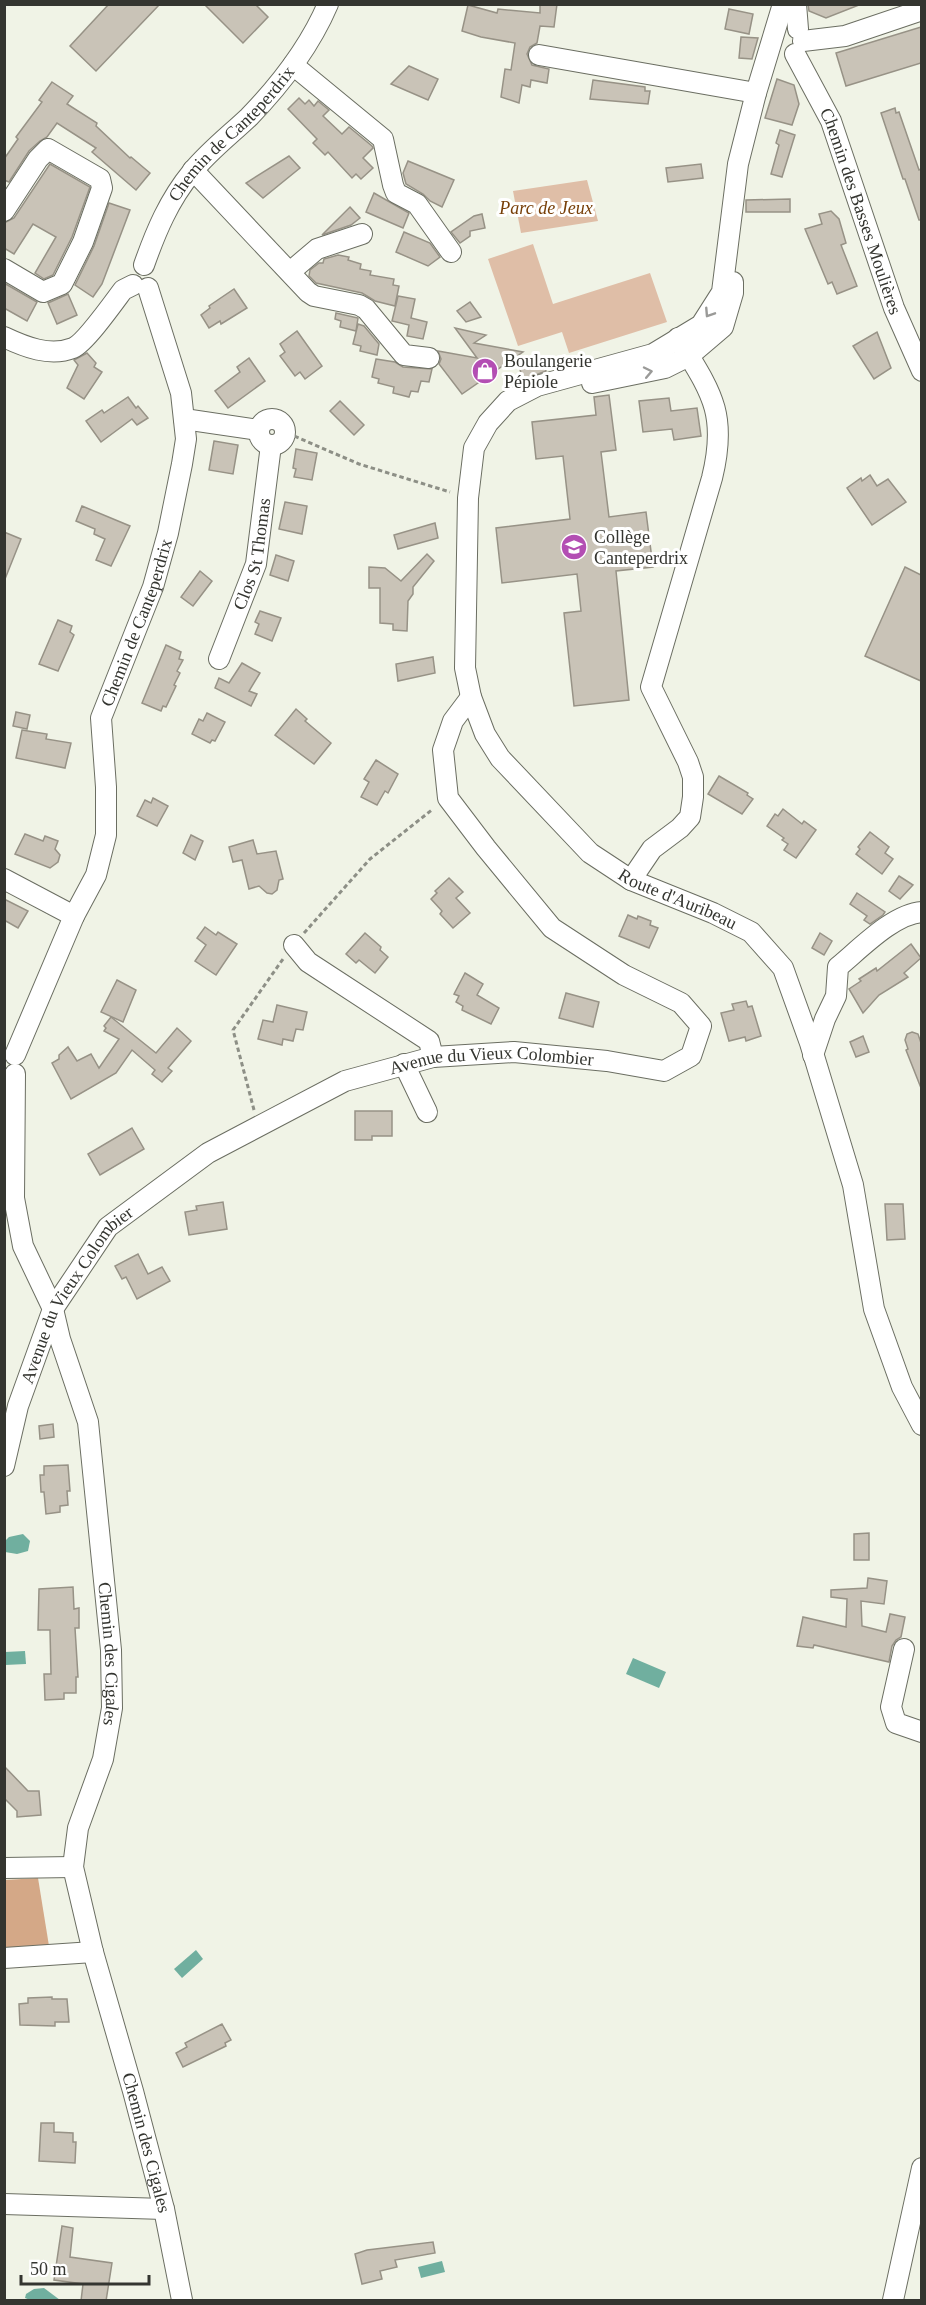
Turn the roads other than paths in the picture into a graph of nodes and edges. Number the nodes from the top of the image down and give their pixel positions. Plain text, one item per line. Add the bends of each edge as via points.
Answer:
1 (328, 4) edge
2 (783, 4) edge
3 (796, 4) edge
4 (921, 10) edge
5 (787, 41) junction
6 (539, 55) dead end
7 (293, 65) junction
8 (756, 93) junction
9 (194, 170) junction
10 (4, 212) edge
11 (731, 217) junction
12 (362, 234) dead end
13 (451, 252) dead end
14 (4, 269) edge
15 (290, 272) junction
16 (140, 286) junction
17 (4, 337) edge
18 (678, 338) junction
19 (689, 356) junction
20 (429, 358) dead end
21 (921, 371) edge
22 (508, 401) junction
23 (184, 419) junction
24 (219, 659) dead end
25 (471, 697) junction
26 (4, 879) edge
27 (631, 880) junction
28 (921, 912) edge
29 (74, 916) junction
30 (294, 945) dead end
31 (813, 1055) junction
32 (433, 1056) junction
33 (10, 1064) edge
34 (404, 1064) junction
35 (427, 1112) dead end
36 (53, 1309) junction
37 (921, 1425) edge
38 (4, 1466) edge
39 (904, 1649) dead end
40 (921, 1732) edge
41 (73, 1867) junction
42 (4, 1868) edge
43 (93, 1952) junction
44 (4, 1958) edge
45 (921, 2168) edge
46 (4, 2204) edge
47 (164, 2209) junction
48 (182, 2301) edge
49 (893, 2301) edge

1 - 7 street, Chemin de Canteperdrix via 316,31
2 - 5 street, Route d'Auribeau
3 - 5 street
4 - 5 street via 845,36
5 - 8 street, Route d'Auribeau
5 - 21 street, Chemin des Basses Moulières via 831,121 894,308
6 - 8 street
7 - 9 street, Chemin de Canteperdrix via 249,117
7 - 13 street via 383,139 396,193 417,204
8 - 11 street, Route d'Auribeau via 738,164
9 - 15 street
9 - 16 street, Chemin de Canteperdrix via 174,196 144,266 132,271 130,278
10 - 14 street via 48,149 100,179 102,188 83,242 62,284 43,292
11 -> 18 street, Route d'Auribeau via 722,292 701,325
11 - 19 street, Route d'Auribeau via 733,293 723,327
12 - 15 street via 317,249
15 - 20 street via 314,297 366,309 404,355
16 - 17 street via 123,290 75,347 52,352
16 - 23 street, Chemin de Canteperdrix via 181,393
18 - 19 street
18 - 22 street, Route d'Auribeau via 653,354 537,386
22 -> 19 street, Route d'Auribeau via 665,368
19 - 27 street via 715,402 719,421 717,460 651,687 688,762 693,777 692,807 690,817 652,849
22 - 25 street, Route d'Auribeau via 474,448 468,498 465,668
23 - 24 street, Clos St Thomas via 271,437 256,564
23 - 29 street, Chemin de Canteperdrix via 186,439 168,533 153,587 101,718 106,835 96,875
25 - 27 street, Route d'Auribeau via 485,734 500,758 590,853
25 - 32 street, Avenue du Vieux Colombier via 453,721 443,750 448,798 552,928 624,975 681,1003 702,1026 691,1056 664,1071 514,1052
26 - 29 street
27 - 31 street, Route d'Auribeau via 752,932 783,968
28 - 31 street via 891,924 838,967 836,996
29 - 33 street, Chemin de Canteperdrix
30 - 32 street via 308,962 429,1041
31 - 37 street, Route d'Auribeau via 853,1185 874,1309
32 - 34 street, Avenue du Vieux Colombier
33 - 36 street, Chemin des Cigales via 14,1198 23,1246
34 - 35 street
34 - 36 street, Avenue du Vieux Colombier via 345,1081 208,1153 108,1227
36 - 38 street, Avenue du Vieux Colombier via 18,1406
36 - 41 street, Chemin des Cigales via 88,1422 111,1650 112,1708 103,1759 78,1828
39 - 40 street via 891,1707 896,1723
41 - 42 street
41 - 43 street, Chemin des Cigales
43 - 44 street
43 - 47 street, Chemin des Cigales
45 - 49 street
46 - 47 street
47 - 48 street, Chemin des Cigales

